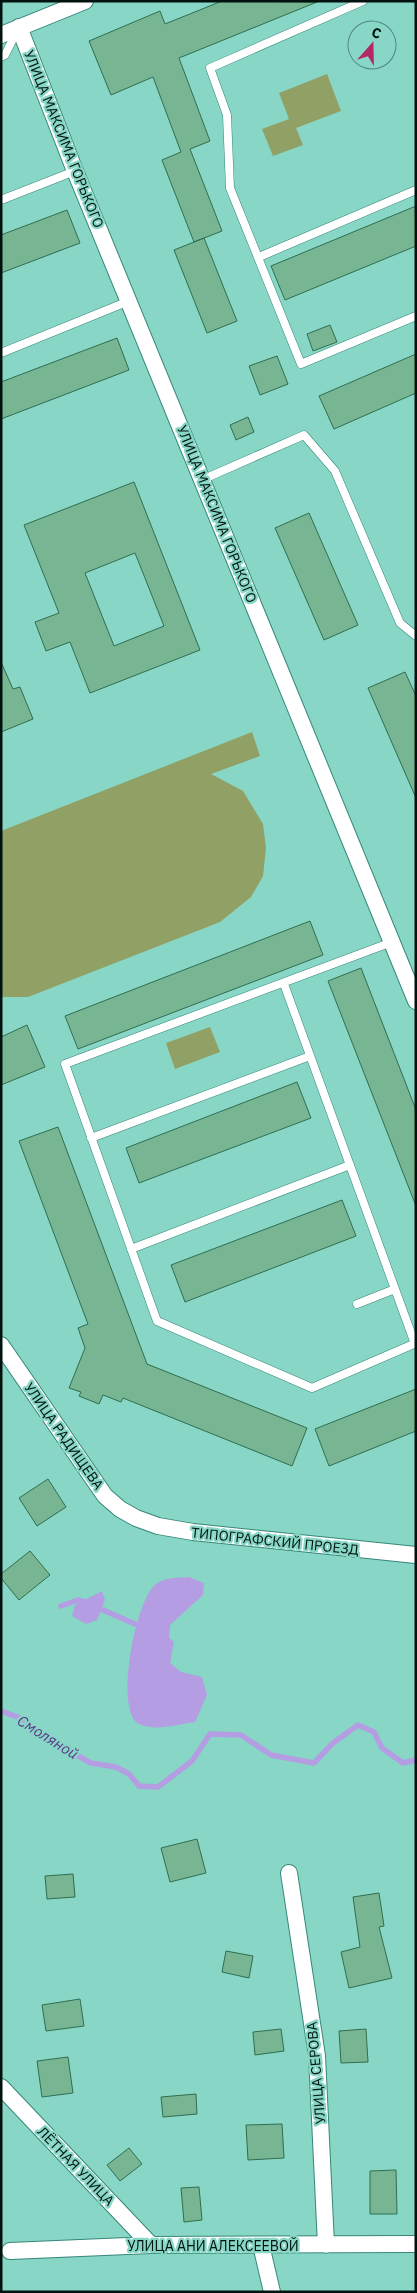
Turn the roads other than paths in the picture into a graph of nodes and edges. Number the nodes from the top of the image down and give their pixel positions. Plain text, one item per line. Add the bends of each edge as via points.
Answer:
1 (85, 1) edge
2 (363, 1) edge
3 (19, 28) junction
4 (1, 35) edge
5 (1, 57) edge
6 (75, 171) junction
7 (416, 190) edge
8 (1, 200) edge
9 (259, 257) junction
10 (130, 301) junction
11 (416, 316) edge
12 (1, 352) edge
13 (204, 479) junction
14 (416, 636) edge
15 (392, 942) junction
16 (284, 984) junction
17 (416, 1001) edge
18 (310, 1056) junction
19 (91, 1138) junction
20 (350, 1164) junction
21 (131, 1249) junction
22 (395, 1289) junction
23 (357, 1304) dead end
24 (415, 1344) edge
25 (1, 1345) edge
26 (136, 1518) joint
27 (416, 1554) edge
28 (289, 1873) dead end
29 (1, 2087) edge
30 (326, 2244) junction
31 (416, 2244) edge
32 (152, 2245) junction
33 (261, 2245) junction
34 (6, 2251) edge
35 (272, 2292) edge

1 - 3 street
2 - 9 lane via 210,68 226,115 230,188
3 - 4 street
3 - 5 lane
3 - 6 street, УЛИЦА МАКСИМА ГОРЬКОГО
6 - 8 lane
6 - 10 street, УЛИЦА МАКСИМА ГОРЬКОГО
7 - 9 lane
9 - 11 lane via 301,364
10 - 12 lane
10 - 13 street, УЛИЦА МАКСИМА ГОРЬКОГО
13 - 14 lane via 304,436 335,471 400,623
13 - 15 street, УЛИЦА МАКСИМА ГОРЬКОГО
15 - 16 lane
15 - 17 street, УЛИЦА МАКСИМА ГОРЬКОГО
16 - 18 lane
16 - 19 lane via 65,1064
18 - 19 lane
18 - 20 lane
19 - 21 lane
20 - 21 lane
20 - 22 lane
21 - 24 lane via 157,1322 312,1388
22 - 23 lane
22 - 24 lane
25 - 26 street, УЛИЦА РАДИЩЕВА via 90,1476 120,1509
26 - 27 street, ТИПОГРАФСКИЙ ПРОЕЗД via 158,1526 193,1532
28 - 30 street, УЛИЦА СЕРОВА via 317,2056
29 - 32 street, ЛЁТНАЯ УЛИЦА
30 - 31 street, УЛИЦА АНИ АЛЕКСЕЕВОЙ
30 - 33 street, УЛИЦА АНИ АЛЕКСЕЕВОЙ
32 - 33 street, УЛИЦА АНИ АЛЕКСЕЕВОЙ
32 - 34 street, УЛИЦА АНИ АЛЕКСЕЕВОЙ
33 - 35 street

